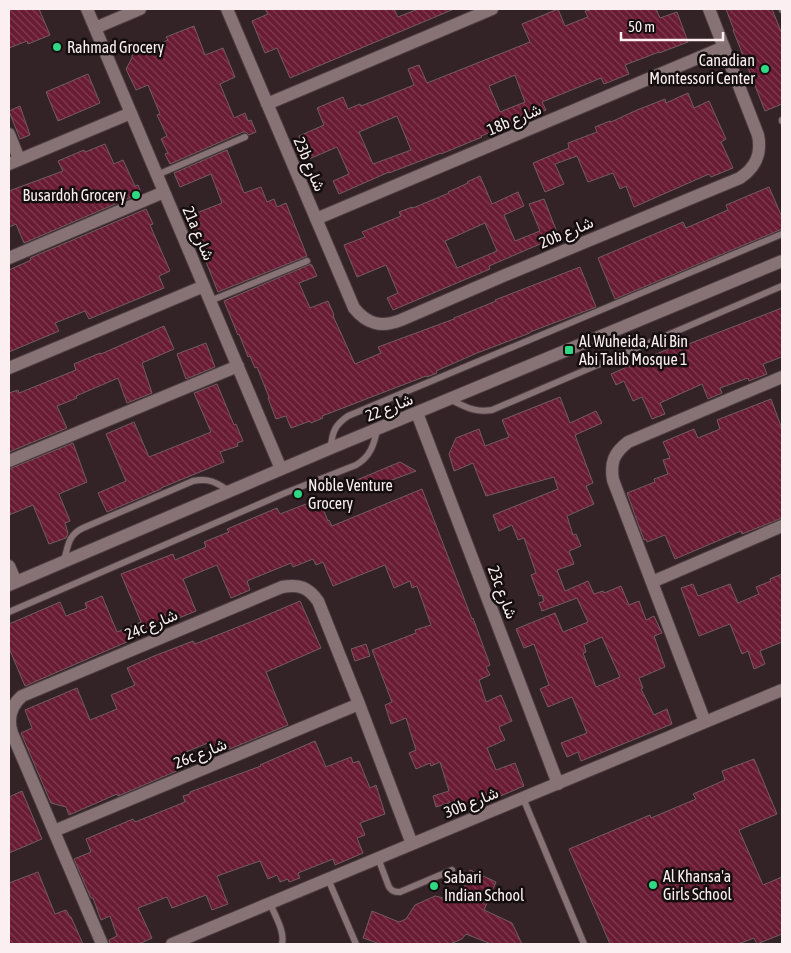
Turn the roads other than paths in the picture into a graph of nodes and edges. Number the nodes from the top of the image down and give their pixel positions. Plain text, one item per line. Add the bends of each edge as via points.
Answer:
1 (87, 9) edge
2 (140, 9) edge
3 (227, 9) edge
4 (492, 9) edge
5 (710, 9) edge
6 (95, 28) junction
7 (724, 48) junction
8 (267, 104) junction
9 (131, 112) junction
10 (9, 134) edge
11 (246, 137) dead end
12 (14, 162) edge
13 (157, 175) junction
14 (164, 192) junction
15 (316, 220) junction
16 (782, 234) edge
17 (9, 258) edge
18 (307, 261) dead end
19 (782, 261) edge
20 (204, 286) junction
21 (782, 286) edge
22 (210, 301) junction
23 (374, 323) joint
24 (238, 366) junction
25 (9, 368) edge
26 (782, 377) edge
27 (450, 399) junction
28 (417, 413) junction
29 (377, 430) junction
30 (331, 448) junction
31 (9, 461) edge
32 (281, 469) junction
33 (230, 491) junction
34 (782, 526) edge
35 (64, 561) junction
36 (9, 566) edge
37 (652, 582) junction
38 (12, 583) edge
39 (9, 612) edge
40 (782, 692) edge
41 (360, 704) junction
42 (705, 722) junction
43 (558, 784) junction
44 (523, 798) junction
45 (54, 831) junction
46 (412, 844) junction
47 (378, 858) junction
48 (452, 870) dead end
49 (328, 879) junction
50 (270, 903) junction
51 (102, 944) edge
52 (172, 944) edge
53 (282, 944) edge
54 (356, 944) edge
55 (584, 944) edge

1 - 6 street, 21a شارع
2 - 6 street
3 - 8 street, 23b شارع
4 - 8 street
5 - 7 street
6 - 9 street, 21a شارع
7 - 15 street, 18b شارع
7 - 23 street, 20b شارع via 760,143 757,159 747,173 394,323
8 - 15 street, 23b شارع
9 - 12 street
9 - 13 street, 21a شارع
10 - 12 street
11 - 13 lane
13 - 14 street, 21a شارع
14 - 17 street
14 - 20 street, 21a شارع
15 - 23 street, 23b شارع via 354,308
16 - 30 lane via 348,416 335,429
18 - 22 lane
19 - 27 street, شارع 22
20 - 22 street, 21a شارع
20 - 25 street
21 - 27 lane via 492,410 476,411
22 - 24 street, 21a شارع
24 - 31 street
24 - 32 street, 21a شارع
26 - 37 street via 628,442 616,454 612,462 613,480
27 - 28 street, شارع 22
28 - 29 street, شارع 22
28 - 43 street, 23c شارع
29 - 30 street, شارع 22
29 - 39 lane via 370,452 356,465
30 - 32 street, شارع 22
32 - 33 street, شارع 22
33 - 35 street, شارع 22
33 - 35 lane via 210,480 193,482 83,528 70,537
34 - 37 street
35 - 38 street, شارع 22
36 - 38 street
37 - 42 street
40 - 42 street, 30b شارع
41 - 45 street, 26c شارع
41 - 45 street, 24c شارع via 318,601 299,586 282,587 22,696 13,706 10,726
41 - 46 street
42 - 43 street, 30b شارع
43 - 44 street, 30b شارع
44 - 46 street, 30b شارع
44 - 55 lane
45 - 51 street
46 - 47 street, 30b شارع
47 - 48 lane via 389,887 395,892
47 - 49 street, 30b شارع
49 - 50 street, 30b شارع
49 - 54 lane
50 - 52 street, 30b شارع
50 - 53 lane via 282,931

